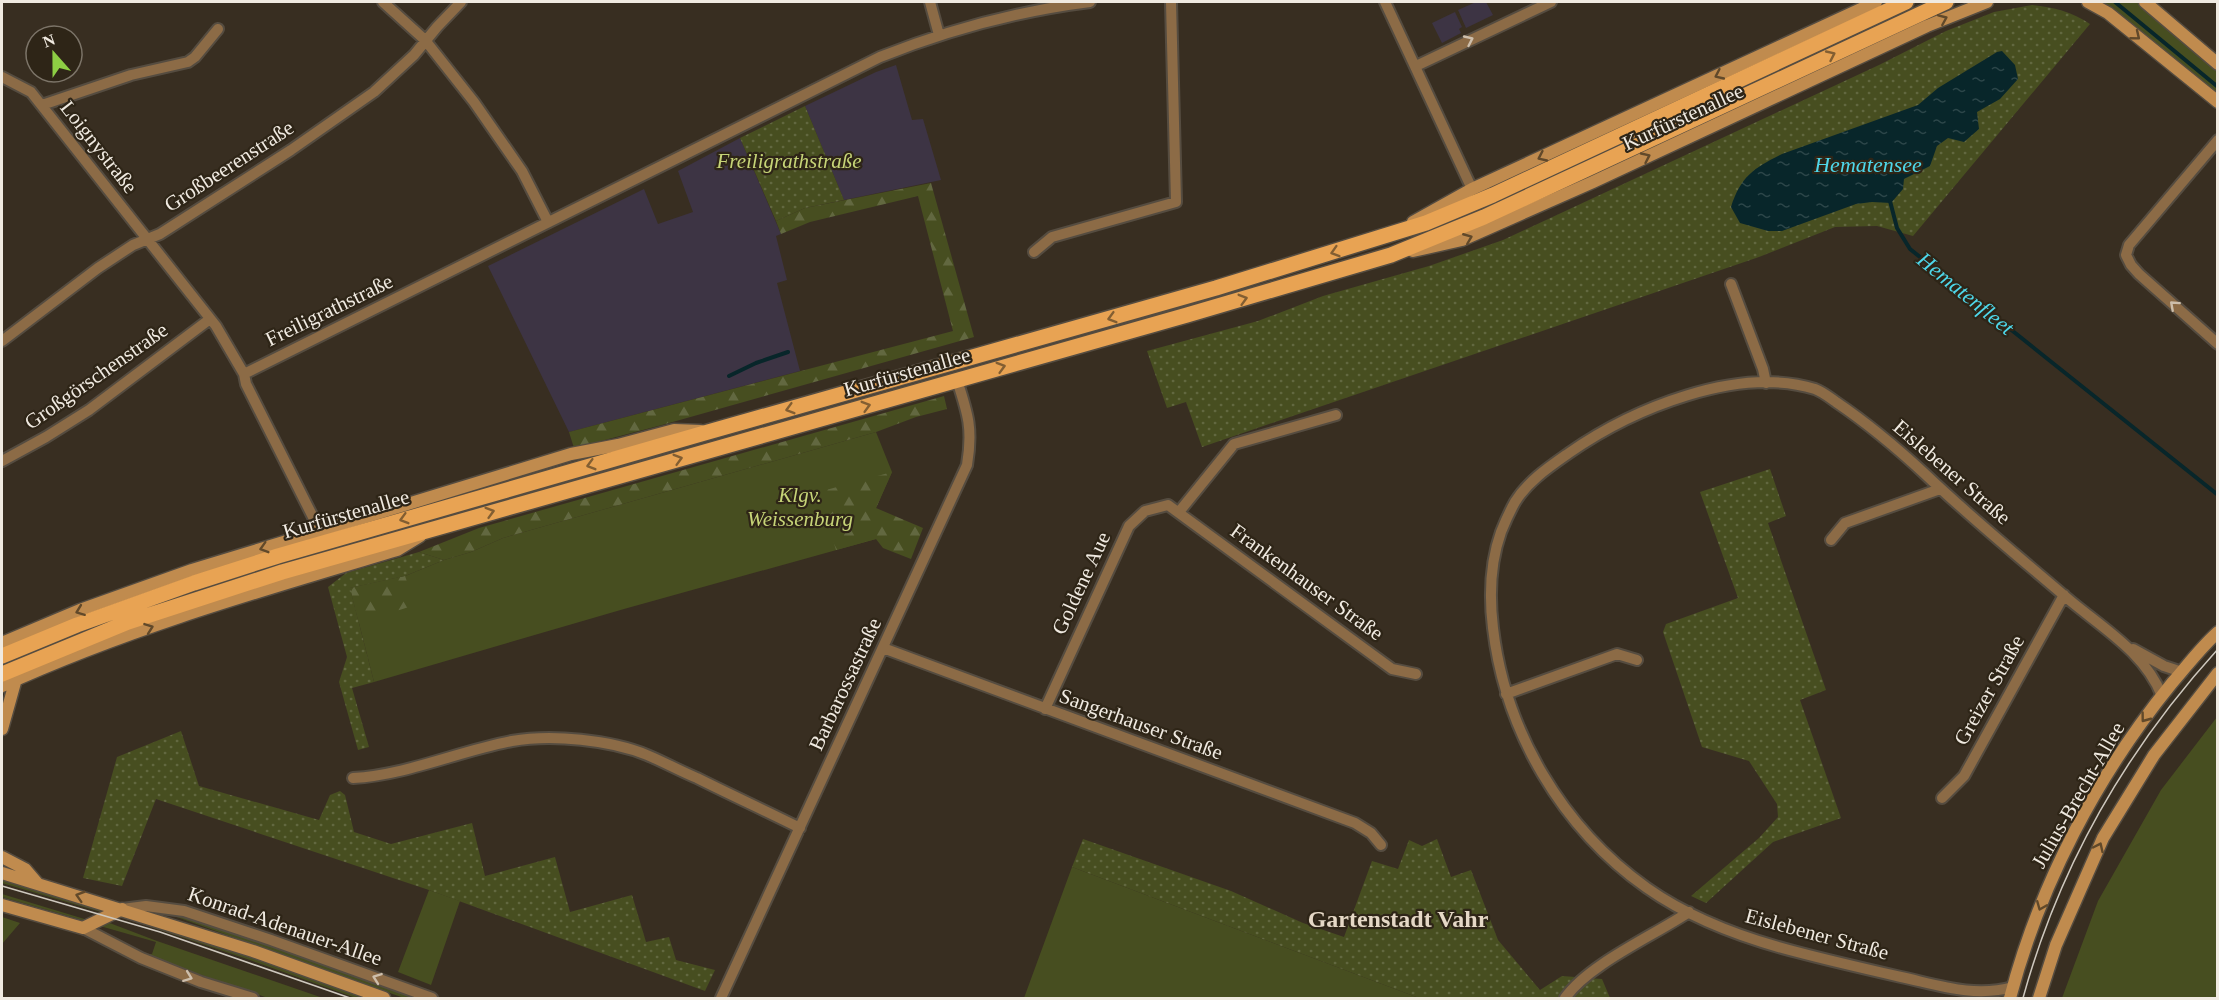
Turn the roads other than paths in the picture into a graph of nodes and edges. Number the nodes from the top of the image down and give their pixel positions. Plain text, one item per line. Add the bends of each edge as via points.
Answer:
1 (383, 2) edge
2 (461, 2) edge
3 (930, 2) edge
4 (1090, 2) edge
5 (1171, 2) edge
6 (1385, 2) edge
7 (1551, 2) edge
8 (1875, 2) edge
9 (1906, 2) edge
10 (1946, 2) edge
11 (1987, 2) edge
12 (2088, 2) edge
13 (2145, 2) edge
14 (218, 29) dead end
15 (939, 35) junction
16 (425, 40) junction
17 (2217, 64) edge
18 (1416, 66) junction
19 (2, 77) edge
20 (2217, 102) edge
21 (42, 105) junction
22 (2217, 140) edge
23 (1472, 189) junction
24 (548, 222) junction
25 (1391, 235) junction
26 (147, 240) junction
27 (1034, 252) dead end
28 (1391, 255) junction
29 (1731, 284) dead end
30 (210, 319) junction
31 (2, 341) edge
32 (2217, 344) edge
33 (244, 374) junction
34 (957, 380) junction
35 (1766, 383) junction
36 (1336, 415) dead end
37 (708, 432) junction
38 (2, 461) edge
39 (1941, 489) junction
40 (1179, 512) junction
41 (434, 528) junction
42 (320, 531) junction
43 (1831, 540) dead end
44 (2064, 595) junction
45 (2217, 632) edge
46 (65, 639) junction
47 (2, 643) edge
48 (2125, 645) junction
49 (882, 648) junction
50 (2, 656) edge
51 (1637, 660) dead end
52 (2182, 672) junction
53 (2217, 673) edge
54 (1416, 674) dead end
55 (9, 676) edge
56 (2, 686) edge
57 (1506, 694) junction
58 (2162, 696) junction
59 (1045, 709) junction
60 (2, 729) edge
61 (353, 778) dead end
62 (1942, 798) dead end
63 (800, 828) junction
64 (1382, 845) dead end
65 (2, 857) edge
66 (2, 873) edge
67 (37, 884) junction
68 (2, 905) edge
69 (122, 909) junction
70 (1689, 912) junction
71 (83, 928) junction
72 (1957, 990) junction
73 (2011, 993) edge
74 (235, 996) edge
75 (253, 999) edge
76 (384, 999) edge
77 (432, 999) edge
78 (721, 999) edge
79 (1565, 999) edge
80 (1974, 999) edge
81 (2039, 999) edge

1 - 16 street
2 - 16 street, Großbeerenstraße
3 - 15 street
4 - 15 street, Freiligrathstraße via 1044,8
5 - 27 street via 1176,202 1053,237
6 - 18 street
18 -> 7 street
8 -> 23 main road, Kurfürstenallee
9 - 25 main road, Kurfürstenallee via 1493,195
28 -> 10 main road, Kurfürstenallee via 1484,217
28 -> 11 main road, Kurfürstenallee via 1462,240
12 -> 20 main road via 2108,13
13 - 17 main road
14 - 21 street via 188,62 131,75
15 - 24 street, Freiligrathstraße via 838,77
16 - 24 street via 500,138
16 - 26 street, Großbeerenstraße via 374,92
18 - 23 street
19 - 21 street, Loignystraße via 31,92
21 - 26 street, Loignystraße
32 -> 22 street via 2139,274 2126,255 2129,245
23 - 25 main road, Kurfürstenallee
24 - 33 street, Freiligrathstraße
25 -> 37 main road, Kurfürstenallee
26 - 30 street, Loignystraße
26 - 31 street, Großbeerenstraße via 98,267
34 -> 28 main road, Kurfürstenallee
29 - 35 street
30 - 33 street, Loignystraße
30 - 38 street, Großgörschenstraße via 88,410
33 - 42 street, Loignystraße
41 -> 34 main road, Kurfürstenallee
34 - 49 street, Barbarossastraße via 971,439 967,465
35 - 39 street, Eislebener Straße via 1820,391 1858,417
35 - 57 street, Eislebener Straße via 1697,393 1628,418 1545,469 1516,500 1495,550 1491,577 1495,646
36 - 40 street via 1233,444
37 - 42 main road, Kurfürstenallee via 674,430 587,449
37 -> 46 main road, Kurfürstenallee via 194,583
39 - 43 street via 1845,523
39 - 44 street, Eislebener Straße
40 - 54 street, Frankenhauser Straße via 1392,669
40 - 59 street, Goldene Aue via 1168,505 1145,511 1129,526
41 - 46 main road, Kurfürstenallee
55 -> 41 main road, Kurfürstenallee via 202,608 397,550
42 -> 47 main road, Kurfürstenallee via 181,574
44 - 48 street, Eislebener Straße
44 - 62 street, Greizer Straße via 1964,776
45 - 52 main road, Julius-Brecht-Allee
46 - 50 main road, Kurfürstenallee
46 - 55 main road, Kurfürstenallee
48 - 52 street, Eislebener Straße
48 - 58 street, Eislebener Straße via 2156,680
49 - 59 street, Sangerhauser Straße
49 - 63 street, Barbarossastraße
51 - 57 street via 1617,654
52 - 58 main road, Julius-Brecht-Allee
81 -> 53 main road, Julius-Brecht-Allee via 2056,945 2103,838 2154,755
55 - 56 main road, Kurfürstenallee
55 - 60 main road
57 - 70 street, Eislebener Straße via 1542,774 1577,822 1646,887
58 -> 73 main road, Julius-Brecht-Allee via 2120,754 2080,823 2052,879
59 - 64 street, Sangerhauser Straße via 1355,823
61 - 63 street via 373,777 516,740 570,740 614,745 646,754
63 - 78 street, Barbarossastraße
65 - 67 main road via 25,869
66 - 67 main road, Konrad-Adenauer-Allee
69 -> 67 main road, Konrad-Adenauer-Allee
68 - 71 main road
69 - 71 main road, Konrad-Adenauer-Allee
69 - 76 main road, Konrad-Adenauer-Allee
77 -> 69 street, Konrad-Adenauer-Allee via 184,911 146,906
70 - 72 street, Eislebener Straße via 1776,947
70 - 79 street via 1593,971 1574,985
71 -> 74 street via 141,958
72 - 73 street, Eislebener Straße
72 - 80 street, Eislebener Straße
74 - 75 street

